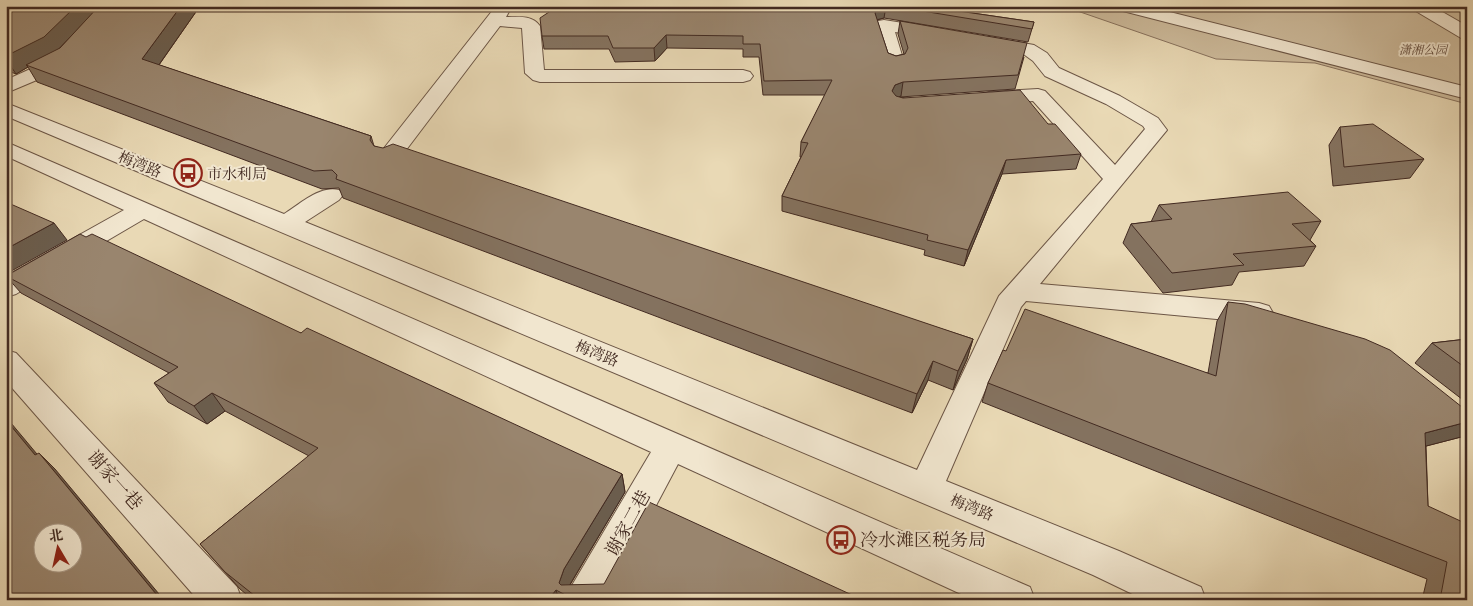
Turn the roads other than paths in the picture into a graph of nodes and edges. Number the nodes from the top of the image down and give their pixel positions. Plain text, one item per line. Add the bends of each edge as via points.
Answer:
1 (112, 6) edge
2 (1125, 6) edge
3 (1420, 6) edge
4 (500, 14) edge
5 (1467, 34) edge
6 (951, 36) edge
7 (970, 39) edge
8 (895, 62) edge
9 (743, 76) dead end
10 (6, 87) edge
11 (1467, 93) edge
12 (969, 100) edge
13 (6, 109) edge
14 (6, 148) edge
15 (389, 157) edge
16 (1114, 178) junction
17 (331, 195) edge
18 (142, 210) junction
19 (285, 224) junction
20 (6, 288) edge
21 (1019, 291) junction
22 (1288, 320) edge
23 (6, 361) edge
24 (671, 446) junction
25 (926, 488) junction
26 (223, 600) edge
27 (585, 600) edge
28 (1016, 600) edge
29 (1187, 600) edge

1 - 10 street via 62,59
2 - 11 street
3 - 5 street
4 - 9 street via 531,26 534,72 540,76
4 - 15 street
6 - 8 street via 884,25
7 - 16 street via 1028,49 1040,57 1052,72 1152,122 1156,130
12 - 16 street via 1038,95
13 - 19 street, 梅湾路
14 - 18 street
16 - 21 street
17 - 19 street
18 - 20 street
18 - 24 street
19 - 25 street, 梅湾路
21 - 22 street via 1262,313
21 - 25 street via 1009,303
23 - 26 street, 谢家一巷
24 - 27 street, 谢家二巷
24 - 28 street
25 - 29 street, 梅湾路

